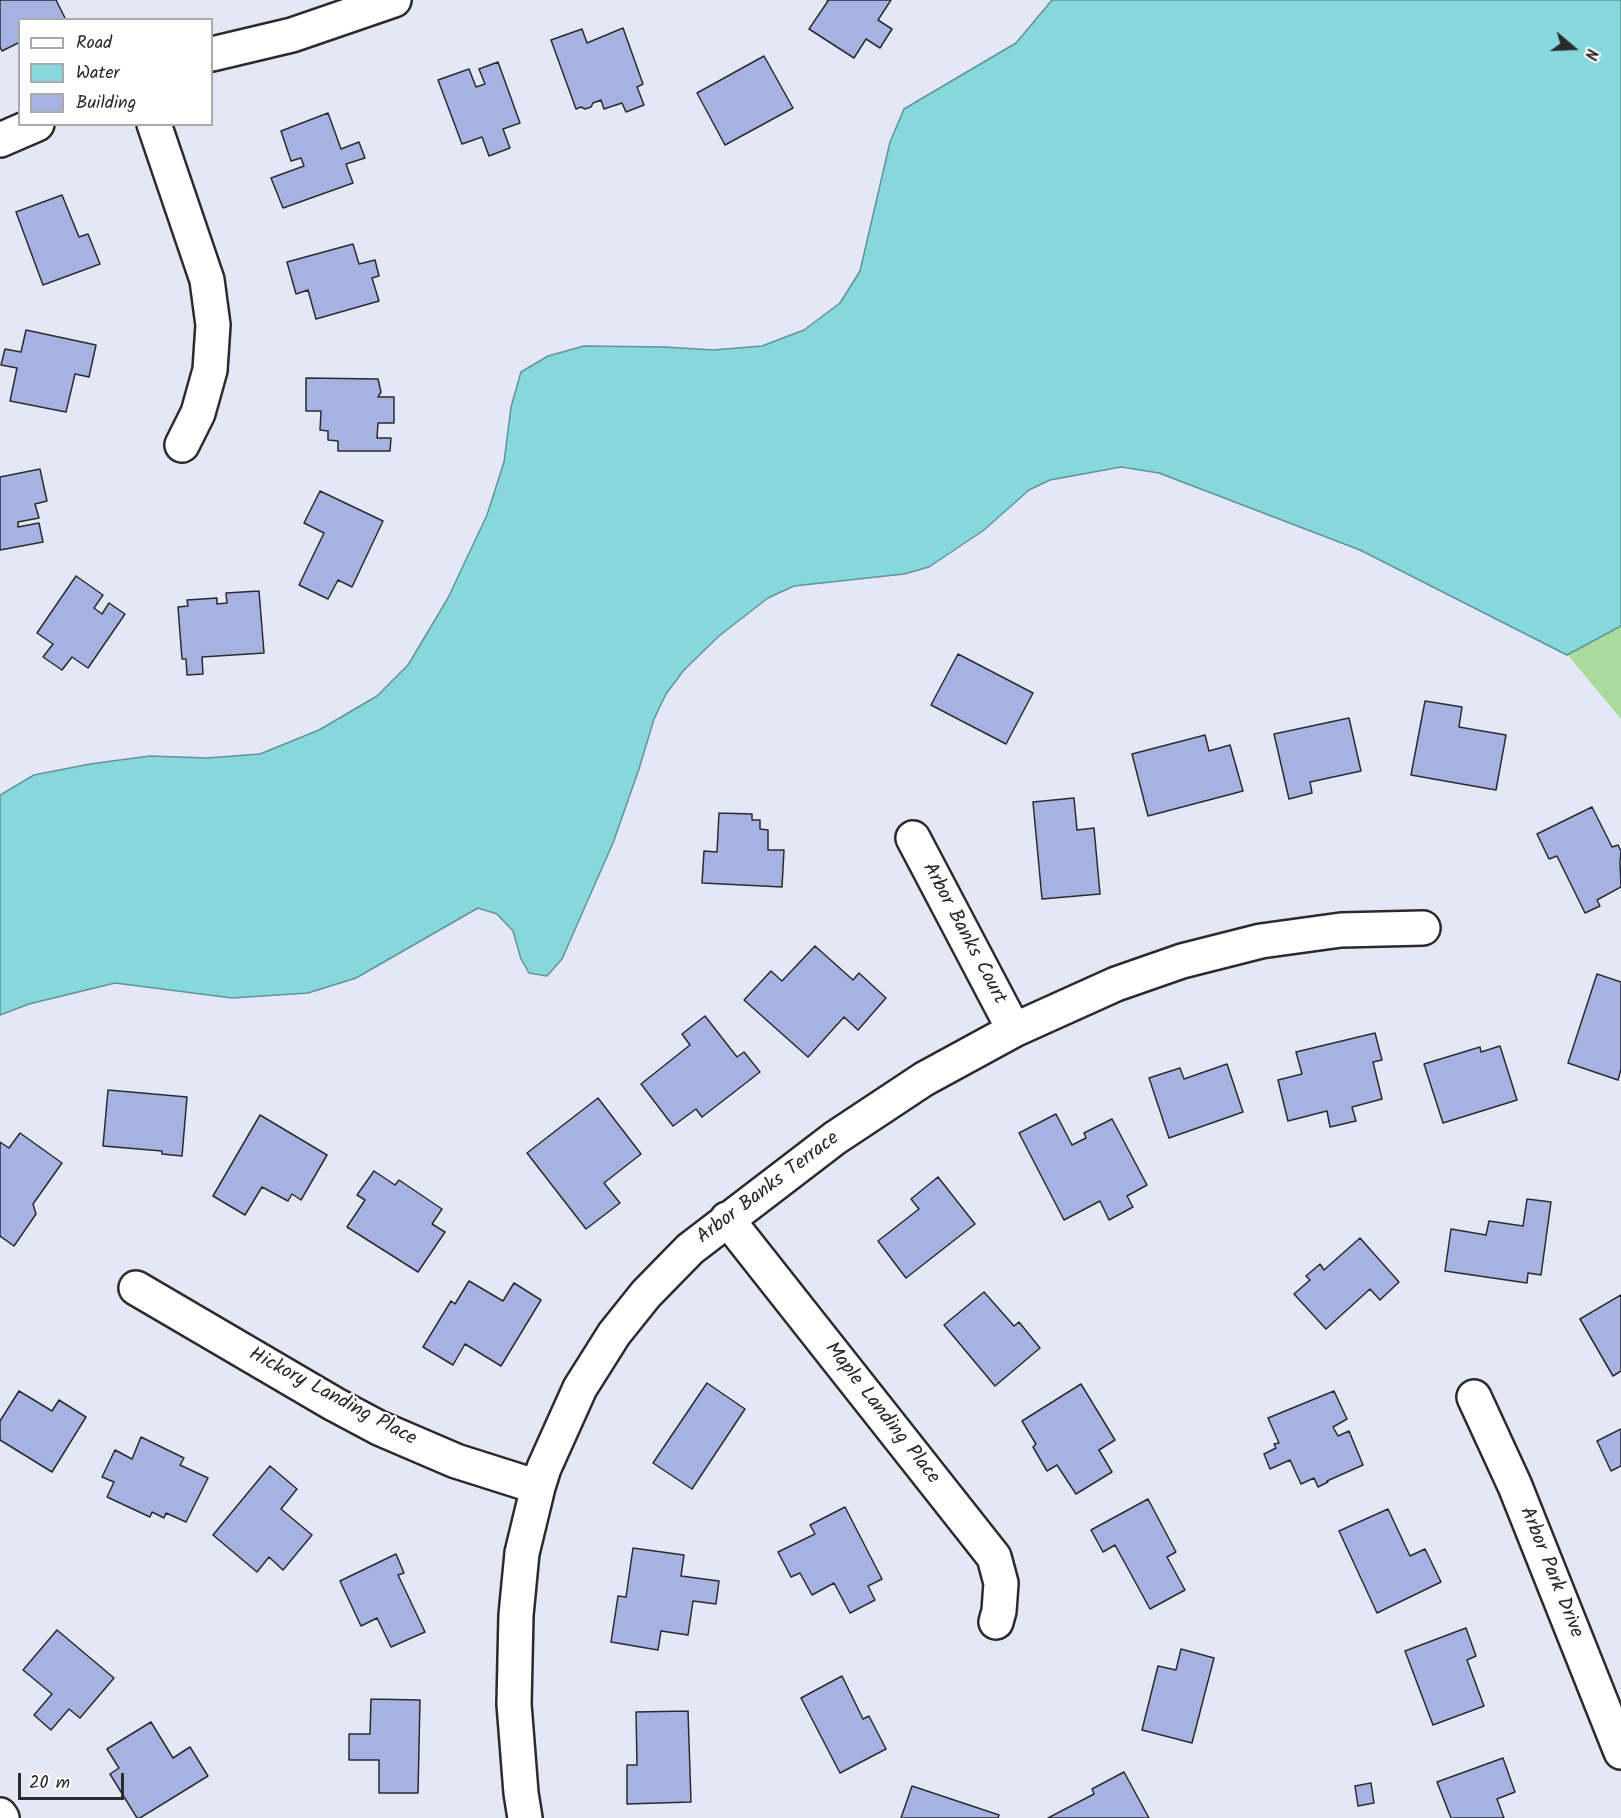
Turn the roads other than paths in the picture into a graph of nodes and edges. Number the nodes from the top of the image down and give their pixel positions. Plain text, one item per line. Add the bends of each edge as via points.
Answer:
1 (394, 0) edge
2 (213, 54) edge
3 (33, 126) edge
4 (155, 126) edge
5 (0, 141) edge
6 (182, 445) dead end
7 (913, 838) dead end
8 (1423, 928) dead end
9 (1014, 1030) junction
10 (727, 1219) junction
11 (136, 1287) dead end
12 (1474, 1397) dead end
13 (538, 1487) junction
14 (996, 1622) dead end
15 (1621, 1752) edge
16 (525, 1818) edge

1 - 2 street via 292,35
3 - 5 street
4 - 6 street via 207,280 213,325 210,370 198,413
7 - 9 street, Arbor Banks Court
8 - 9 street, Arbor Banks Terrace via 1341,930 1261,941 1193,958 1116,984
9 - 10 street, Arbor Banks Terrace via 914,1086 835,1138
10 - 13 street, Arbor Banks Terrace via 653,1286 614,1334 580,1388
10 - 14 street, Maple Landing Place via 994,1557 1001,1583
11 - 13 street, Hickory Landing Place via 379,1428 456,1461
12 - 15 street, Arbor Park Drive via 1515,1486
13 - 16 street, Arbor Banks Terrace via 522,1553 516,1615 514,1704

